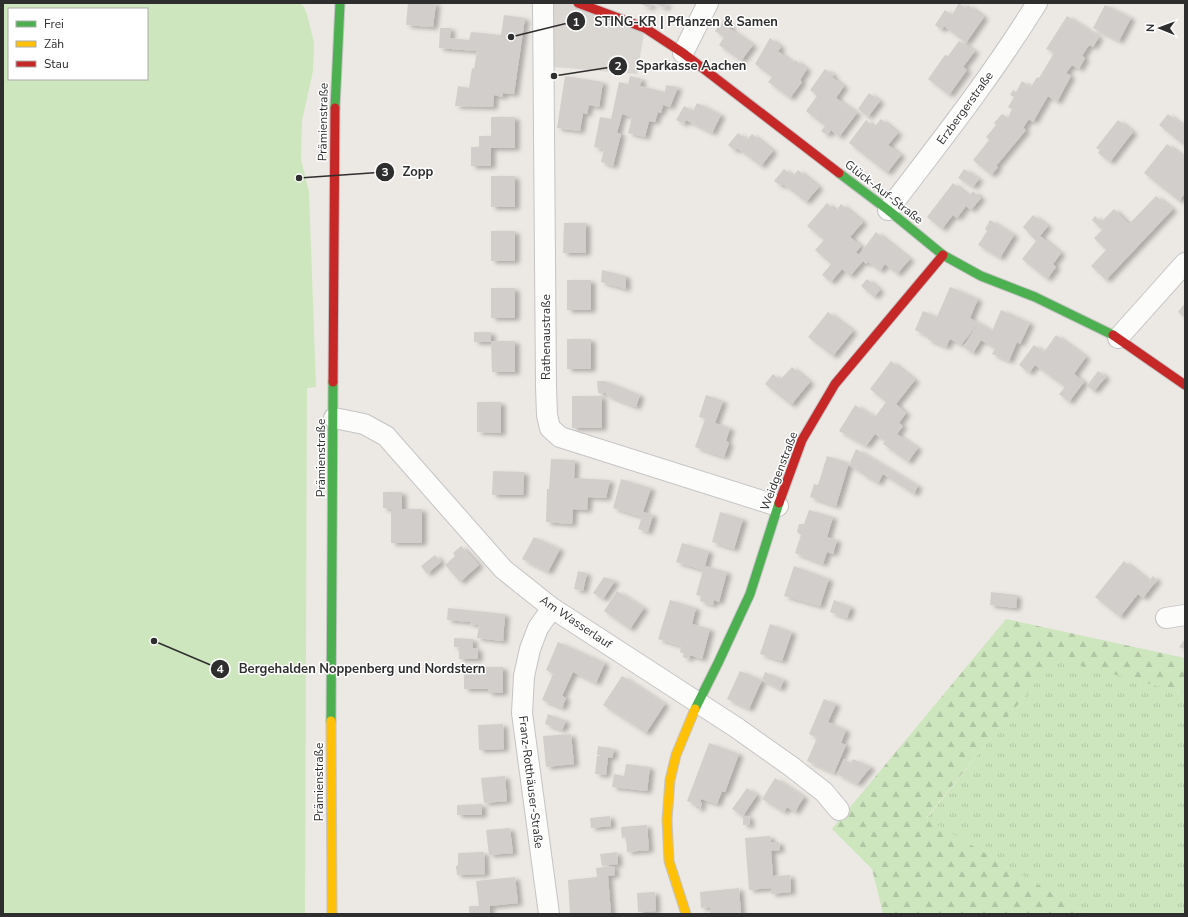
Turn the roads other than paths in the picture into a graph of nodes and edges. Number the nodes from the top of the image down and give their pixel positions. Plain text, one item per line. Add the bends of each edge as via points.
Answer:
1 (340, 3) edge
2 (543, 3) edge
3 (578, 3) edge
4 (708, 3) edge
5 (1037, 3) edge
6 (683, 53) junction
7 (888, 210) junction
8 (943, 255) junction
9 (1185, 263) edge
10 (1118, 338) junction
11 (1185, 385) edge
12 (334, 418) junction
13 (778, 506) junction
14 (552, 608) junction
15 (1185, 615) edge
16 (1166, 618) dead end
17 (697, 703) junction
18 (839, 810) dead end
19 (332, 914) edge
20 (549, 914) edge
21 (686, 914) edge

1 - 12 street, Prämienstraße via 335,105
2 - 13 street, Rathenaustraße via 546,387 550,428 560,437
3 - 6 street, Glück-Auf-Straße via 645,28
4 - 6 street
5 - 7 street, Erzbergerstraße via 1013,42
6 - 7 street, Glück-Auf-Straße
7 - 8 street, Glück-Auf-Straße
8 - 10 street, Glück-Auf-Straße via 981,276 1035,298
8 - 13 street, Weidgenstraße via 835,384 802,440
9 - 10 street
10 - 11 street, Glück-Auf-Straße
12 - 14 street, Am Wasserlauf via 364,424 386,436 503,569
12 - 19 street, Prämienstraße
13 - 17 street, Weidgenstraße via 750,594
14 - 17 street, Am Wasserlauf
14 - 20 street, Franz-Rotthäuser-Straße via 538,628 530,649 524,676 522,713
15 - 16 street
17 - 18 street, Am Wasserlauf via 792,767 824,792
17 - 21 street, Weidgenstraße via 676,755 670,780 667,820 669,861

